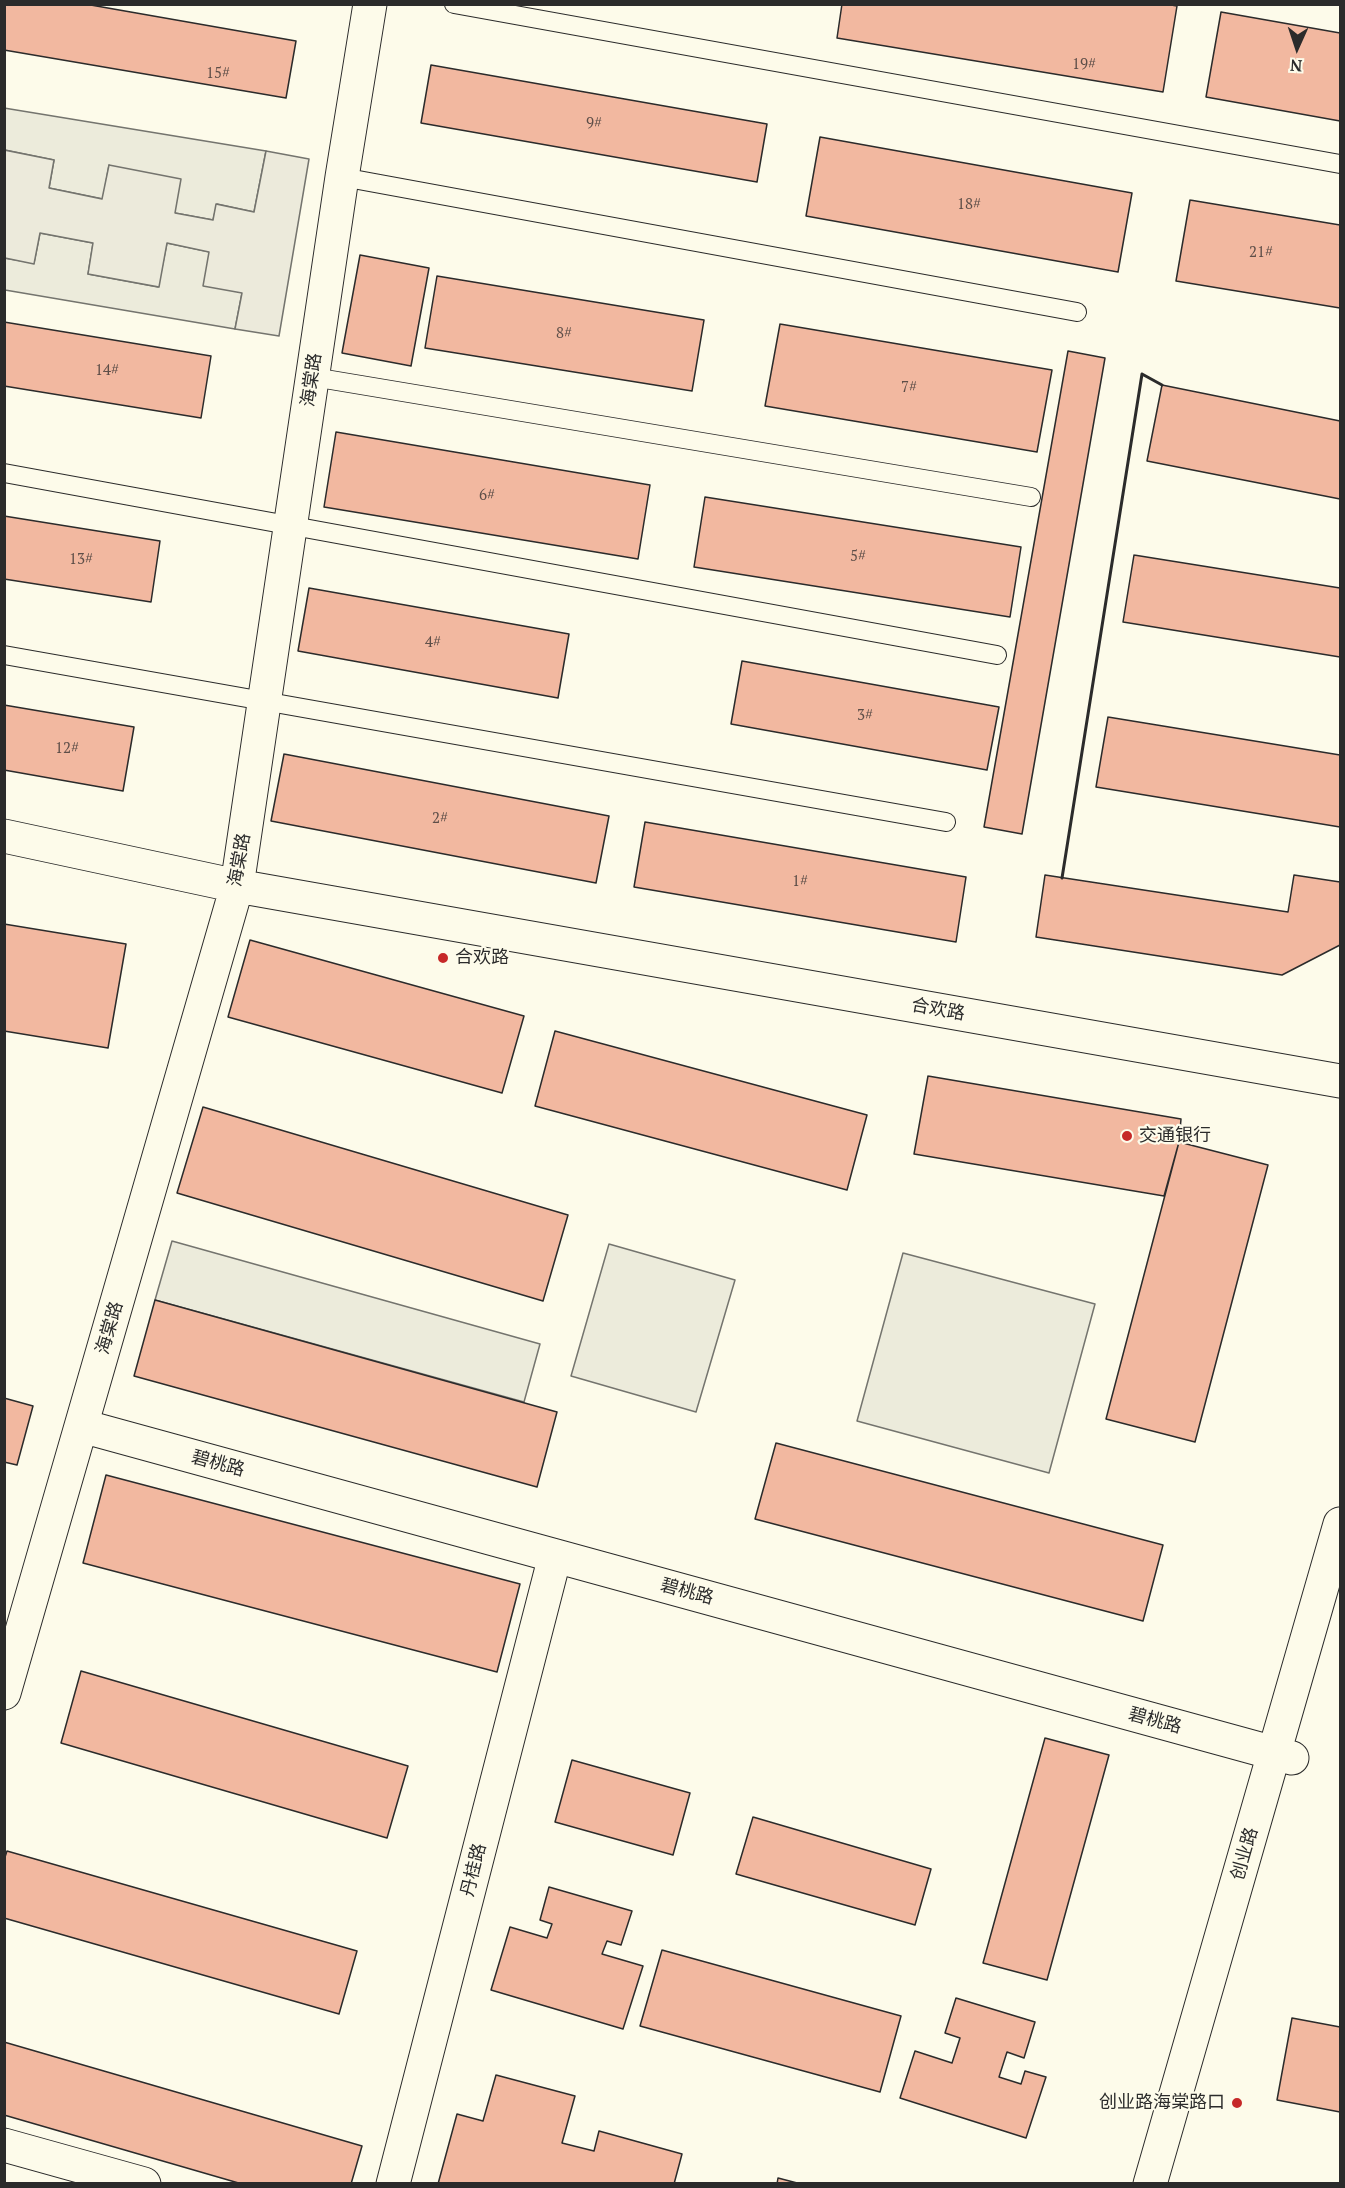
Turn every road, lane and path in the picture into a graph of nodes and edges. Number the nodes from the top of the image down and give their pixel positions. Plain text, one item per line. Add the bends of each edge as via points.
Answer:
1 (370, 4) edge
2 (454, 4) edge
3 (1341, 164) edge
4 (342, 177) junction
5 (1077, 312) dead end
6 (312, 377) junction
7 (4, 473) edge
8 (1031, 498) dead end
9 (290, 526) junction
10 (4, 655) edge
11 (997, 655) dead end
12 (264, 702) junction
13 (946, 822) dead end
14 (4, 836) edge
15 (237, 886) junction
16 (1341, 1082) edge
17 (82, 1426) junction
18 (1341, 1524) edge
19 (555, 1556) junction
20 (1341, 1593) edge
21 (4, 1693) edge
22 (1283, 1756) junction
23 (4, 2145) edge
24 (144, 2184) edge
25 (393, 2184) edge
26 (1150, 2184) edge
27 (1170, 2184) edge

1 - 4 street, 海棠路
2 - 3 lane
4 - 5 lane
4 - 6 street, 海棠路
6 - 8 lane
6 - 9 street, 海棠路
7 - 9 lane
9 - 11 lane
9 - 12 street, 海棠路
10 - 12 lane
12 - 13 lane
12 - 15 street, 海棠路
14 - 15 street, 合欢路
15 - 16 street, 合欢路
15 - 17 street, 海棠路
17 - 19 street, 碧桃路
17 - 21 street, 海棠路
18 - 22 street, 创业路
19 - 22 street, 碧桃路
19 - 25 street, 丹桂路
20 - 22 street, 创业路
22 - 26 street, 创业路
22 - 27 street, 创业路
23 - 24 street

